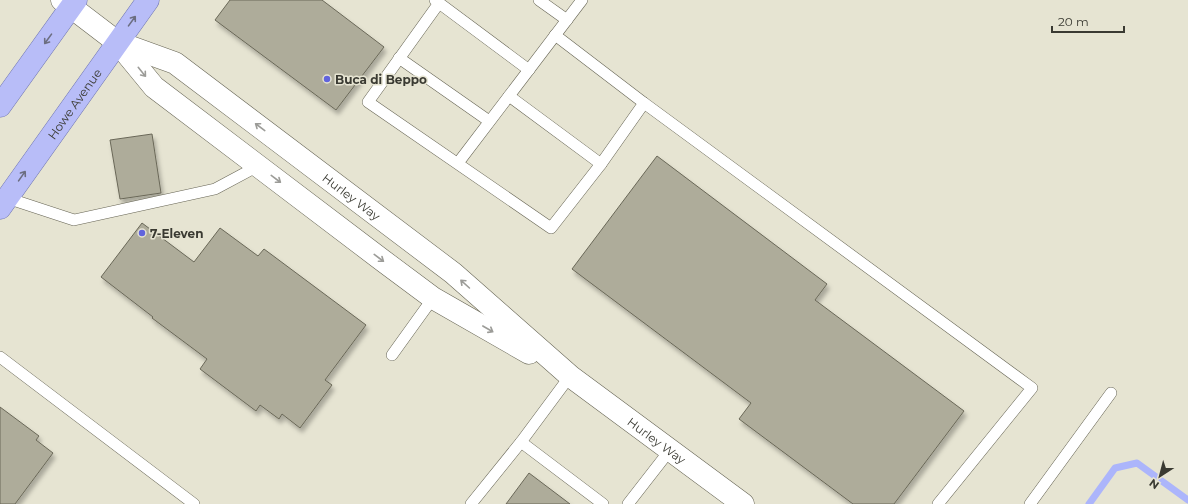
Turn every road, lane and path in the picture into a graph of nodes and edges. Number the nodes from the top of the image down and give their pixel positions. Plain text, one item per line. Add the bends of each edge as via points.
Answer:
1 (148, 0) edge
2 (539, 0) edge
3 (582, 0) edge
4 (69, 2) edge
5 (437, 2) edge
6 (567, 20) junction
7 (555, 35) junction
8 (117, 42) junction
9 (399, 58) junction
10 (529, 70) junction
11 (509, 96) junction
12 (644, 103) junction
13 (0, 106) edge
14 (489, 121) junction
15 (458, 163) junction
16 (601, 164) junction
17 (258, 166) junction
18 (3, 203) edge
19 (433, 298) junction
20 (392, 355) dead end
21 (0, 357) edge
22 (570, 376) junction
23 (1111, 393) dead end
24 (521, 442) junction
25 (670, 450) junction
26 (194, 504) edge
27 (471, 504) edge
28 (603, 504) edge
29 (628, 504) edge
30 (743, 504) edge
31 (938, 504) edge
32 (1030, 504) edge

8 -> 1 main road, Howe Avenue
2 - 6 lane
3 - 6 lane
4 - 8 street, Hurley Way
4 -> 13 main road
5 - 9 lane
5 - 10 lane
6 - 7 lane
7 - 10 lane
7 - 12 lane
8 -> 17 street, Hurley Way via 154,87
18 -> 8 main road, Howe Avenue
22 -> 8 street, Hurley Way via 453,273 175,63
9 - 14 lane
9 - 15 lane via 368,102
10 - 11 lane
11 - 14 lane
11 - 16 lane
12 - 16 lane
12 - 31 lane via 1032,388
14 - 15 lane
15 - 16 lane via 551,228
17 - 18 lane via 215,189 74,220
17 -> 19 street, Hurley Way
19 - 20 lane
19 -> 22 street, Hurley Way
21 - 26 lane
22 - 24 lane
22 - 25 street, Hurley Way
23 - 32 lane
24 - 27 lane
24 - 28 lane
25 - 29 lane
25 - 30 street, Hurley Way

